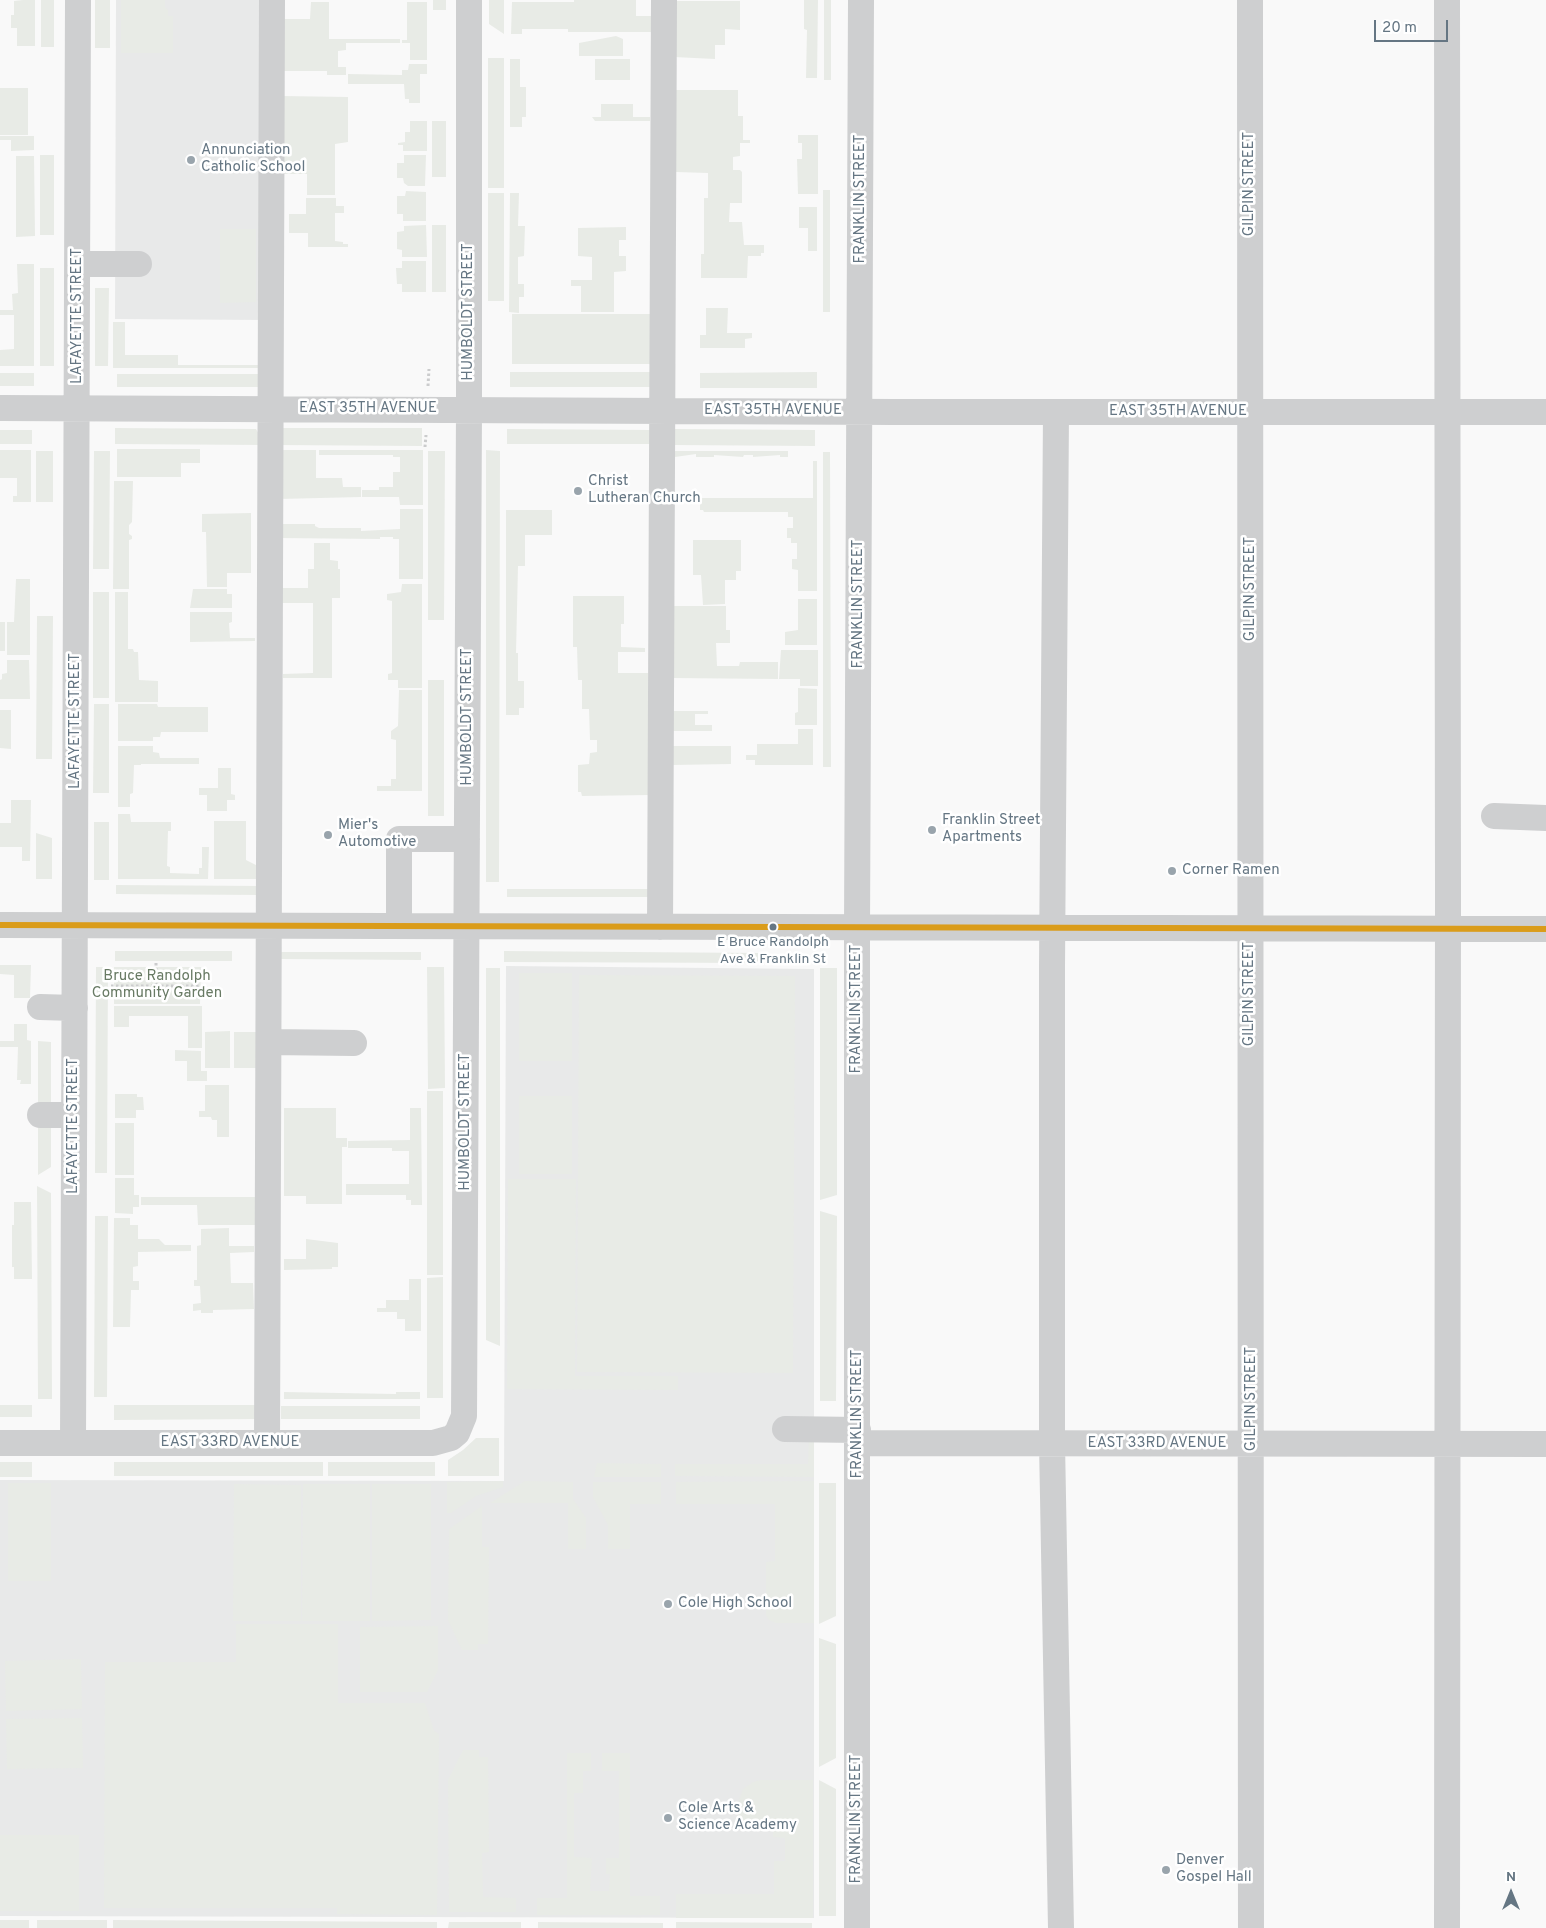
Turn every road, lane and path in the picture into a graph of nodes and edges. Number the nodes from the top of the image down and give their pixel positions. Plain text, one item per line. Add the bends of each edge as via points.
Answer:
1 (78, 0) edge
2 (272, 0) edge
3 (469, 0) edge
4 (664, 0) edge
5 (861, 0) edge
6 (1250, 0) edge
7 (1447, 0) edge
8 (78, 264) junction
9 (140, 264) dead end
10 (0, 408) edge
11 (78, 408) junction
12 (271, 409) junction
13 (469, 410) junction
14 (663, 411) junction
15 (860, 411) junction
16 (1056, 412) junction
17 (1447, 412) junction
18 (1546, 412) edge
19 (1250, 413) junction
20 (1494, 816) dead end
21 (1546, 818) edge
22 (467, 839) junction
23 (0, 925) edge
24 (75, 925) junction
25 (269, 926) junction
26 (399, 926) junction
27 (467, 926) junction
28 (660, 927) junction
29 (857, 927) junction
30 (1052, 927) junction
31 (1250, 928) junction
32 (1448, 929) junction
33 (1546, 929) edge
34 (156, 963) dead end
35 (110, 986) dead end
36 (156, 986) junction
37 (200, 986) dead end
38 (156, 993) dead end
39 (40, 1007) dead end
40 (74, 1008) junction
41 (269, 1042) junction
42 (354, 1043) dead end
43 (40, 1115) dead end
44 (74, 1115) junction
45 (785, 1429) dead end
46 (457, 1433) joint
47 (858, 1436) junction
48 (0, 1442) edge
49 (73, 1443) junction
50 (267, 1443) junction
51 (1052, 1443) junction
52 (1252, 1444) junction
53 (1448, 1444) junction
54 (1546, 1444) edge
55 (857, 1928) edge
56 (1061, 1928) edge
57 (1251, 1928) edge
58 (1447, 1928) edge

1 - 8 street, LAFAYETTE STREET
2 - 12 street
3 - 13 street, HUMBOLDT STREET
4 - 14 street
5 - 15 street, FRANKLIN STREET
6 - 19 street, GILPIN STREET
7 - 17 street
8 - 9 street
8 - 11 street, LAFAYETTE STREET
10 - 11 street, EAST 35TH AVENUE
11 - 12 street, EAST 35TH AVENUE
11 - 24 street, LAFAYETTE STREET
12 - 13 street, EAST 35TH AVENUE
12 - 25 street
13 - 14 street, EAST 35TH AVENUE
13 - 22 street, HUMBOLDT STREET
14 - 15 street, EAST 35TH AVENUE
14 - 28 street
15 - 16 street, EAST 35TH AVENUE
15 - 29 street, FRANKLIN STREET
16 - 19 street, EAST 35TH AVENUE
16 - 30 street
17 - 18 street, EAST 35TH AVENUE
17 - 19 street, EAST 35TH AVENUE
17 - 32 street
19 - 31 street, GILPIN STREET
20 - 21 street
22 - 26 street via 399,839
22 - 27 street, HUMBOLDT STREET
23 - 24 street
24 - 25 street
24 - 40 street, LAFAYETTE STREET
25 - 26 street
25 - 41 street
26 - 27 street
27 - 28 street
27 - 46 street, HUMBOLDT STREET via 466,1403
28 - 29 street
29 - 30 street
29 - 47 street, FRANKLIN STREET
30 - 31 street
30 - 51 street
31 - 32 street
31 - 52 street, GILPIN STREET
32 - 33 street
32 - 53 street
34 - 36 path
35 - 36 path
36 - 37 path
36 - 38 path
39 - 40 street
40 - 44 street, LAFAYETTE STREET
41 - 42 street
41 - 50 street
43 - 44 street
44 - 49 street, LAFAYETTE STREET
45 - 47 street, EAST 33RD AVENUE
46 - 50 street, EAST 33RD AVENUE via 433,1443
47 - 51 street, EAST 33RD AVENUE
47 - 55 street, FRANKLIN STREET
48 - 49 street, EAST 33RD AVENUE
49 - 50 street, EAST 33RD AVENUE
51 - 52 street, EAST 33RD AVENUE
51 - 56 street
52 - 53 street, EAST 33RD AVENUE
52 - 57 street, GILPIN STREET
53 - 54 street, EAST 33RD AVENUE
53 - 58 street

